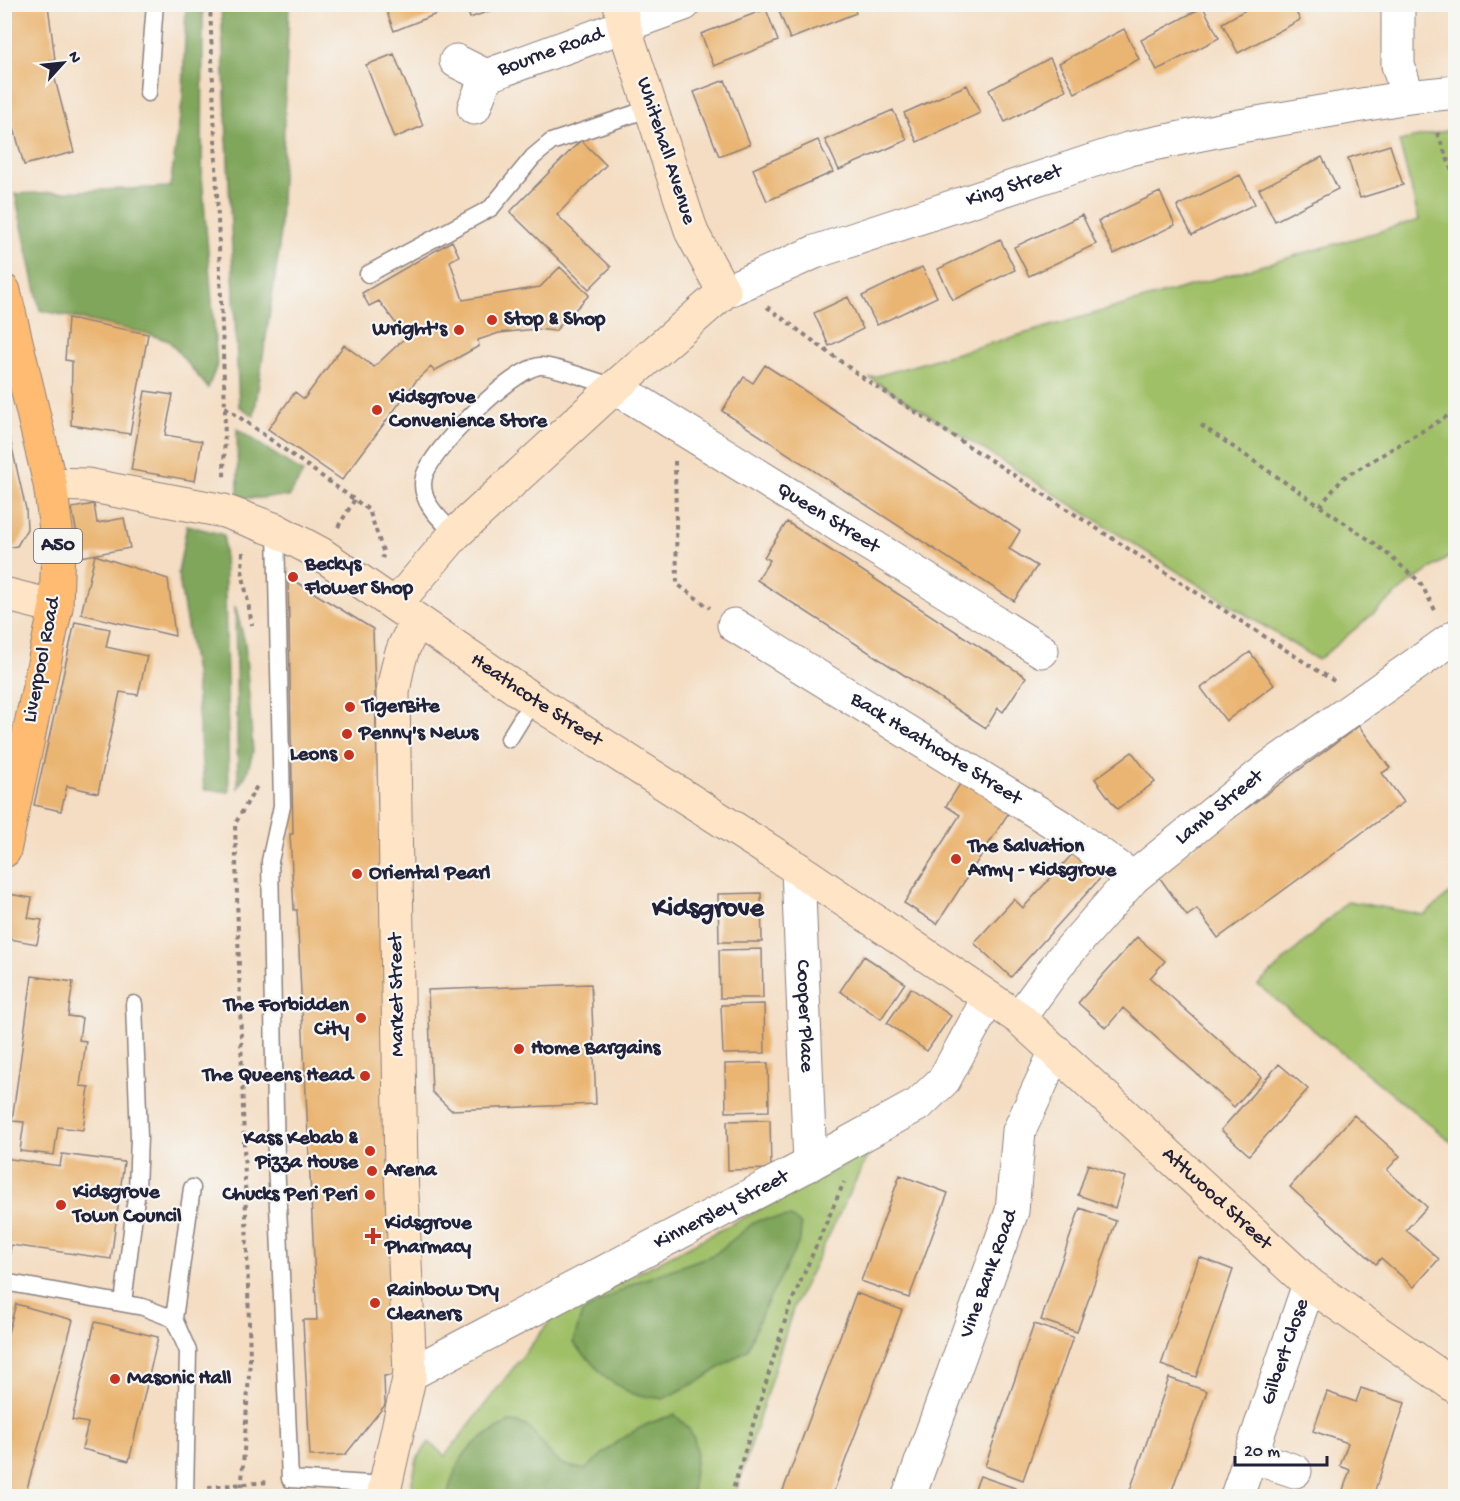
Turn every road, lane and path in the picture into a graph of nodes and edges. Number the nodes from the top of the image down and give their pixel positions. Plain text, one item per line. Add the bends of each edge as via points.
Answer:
1 (155, 4) edge
2 (210, 4) edge
3 (684, 4) edge
4 (1398, 4) edge
5 (622, 15) edge
6 (456, 62) dead end
7 (486, 76) junction
8 (1455, 92) edge
9 (148, 93) dead end
10 (1408, 97) junction
11 (474, 108) dead end
12 (651, 108) junction
13 (1437, 133) dead end
14 (1455, 180) edge
15 (368, 274) dead end
16 (731, 289) junction
17 (4, 291) edge
18 (615, 387) junction
19 (225, 407) junction
20 (1455, 411) edge
21 (675, 424) junction
22 (1201, 425) dead end
23 (50, 484) junction
24 (1320, 506) junction
25 (250, 521) junction
26 (455, 534) junction
27 (384, 554) dead end
28 (4, 594) edge
29 (56, 607) junction
30 (407, 614) junction
31 (735, 625) joint
32 (1453, 637) edge
33 (1042, 651) dead end
34 (533, 700) junction
35 (1361, 702) junction
36 (509, 739) dead end
37 (4, 851) edge
38 (798, 869) junction
39 (1133, 878) junction
40 (988, 999) junction
41 (134, 1004) dead end
42 (1019, 1018) junction
43 (1056, 1050) junction
44 (810, 1164) junction
45 (847, 1176) dead end
46 (192, 1188) dead end
47 (4, 1282) edge
48 (1309, 1284) junction
49 (123, 1303) junction
50 (174, 1319) junction
51 (410, 1374) junction
52 (1455, 1387) edge
53 (1250, 1456) junction
54 (1295, 1471) dead end
55 (243, 1486) dead end
56 (384, 1491) edge
57 (185, 1492) edge
58 (731, 1497) edge
59 (909, 1497) edge
60 (1237, 1497) edge

1 - 9 lane
2 - 19 path
3 - 5 street, Bourne Road
4 - 10 street via 1398,65
5 - 7 street, Bourne Road
5 - 12 street, Whitehall Avenue
6 - 7 street, Bourne Road
7 - 11 street, Bourne Road
8 - 10 street, King Street
10 - 16 street, King Street via 1128,149 815,252
12 - 15 lane via 551,142 533,157 491,208
12 - 16 street, Whitehall Avenue via 692,233
13 - 14 path
16 - 18 street, King Street
16 - 35 path via 1333,680
17 - 23 main road, Liverpool Road / A50
18 - 21 street, Queen Street
18 - 26 street, King Street
18 - 26 lane via 541,366 519,374 481,407 442,445 423,478 428,507
19 - 25 path
19 - 27 path via 369,510
20 - 24 path via 1343,478
21 - 31 path via 677,584
21 - 33 street, Queen Street
22 - 24 path
23 - 25 street, Heathcote Street via 87,485
23 - 29 main road, Liverpool Road / A50 via 58,545
24 - 32 path via 1377,545 1420,582
25 - 30 street, Heathcote Street via 321,554
25 - 56 lane via 282,806 270,861 276,1160 290,1479
26 - 30 street, King Street
28 - 29 street
29 - 37 main road, Liverpool Road / A50
30 - 34 street, Heathcote Street
30 - 51 street, Market Street via 410,633 402,650 393,693 401,1172
31 - 39 street, Back Heathcote Street via 1063,828
32 - 35 street, Lamb Street
34 - 36 lane
34 - 38 street, Heathcote Street
35 - 39 street, Lamb Street via 1270,767
38 - 40 street, Heathcote Street
38 - 44 street, Cooper Place
39 - 42 street, Lamb Street via 1062,959
40 - 42 street, Attwood Street
40 - 44 street, Kinnersley Street via 944,1080 919,1104
41 - 49 lane via 138,1190
42 - 43 street, Attwood Street
43 - 48 street, Attwood Street
43 - 59 street, Vine Bank Road via 1019,1131 1012,1210
44 - 51 street, Kinnersley Street
45 - 58 path via 789,1308
46 - 50 lane
47 - 49 lane
48 - 52 street, Attwood Street
48 - 53 street, Gilbert Close
49 - 50 lane
50 - 57 lane via 188,1350
51 - 56 street, Market Street
53 - 54 street
53 - 60 street, Gilbert Close
55 - 57 path

